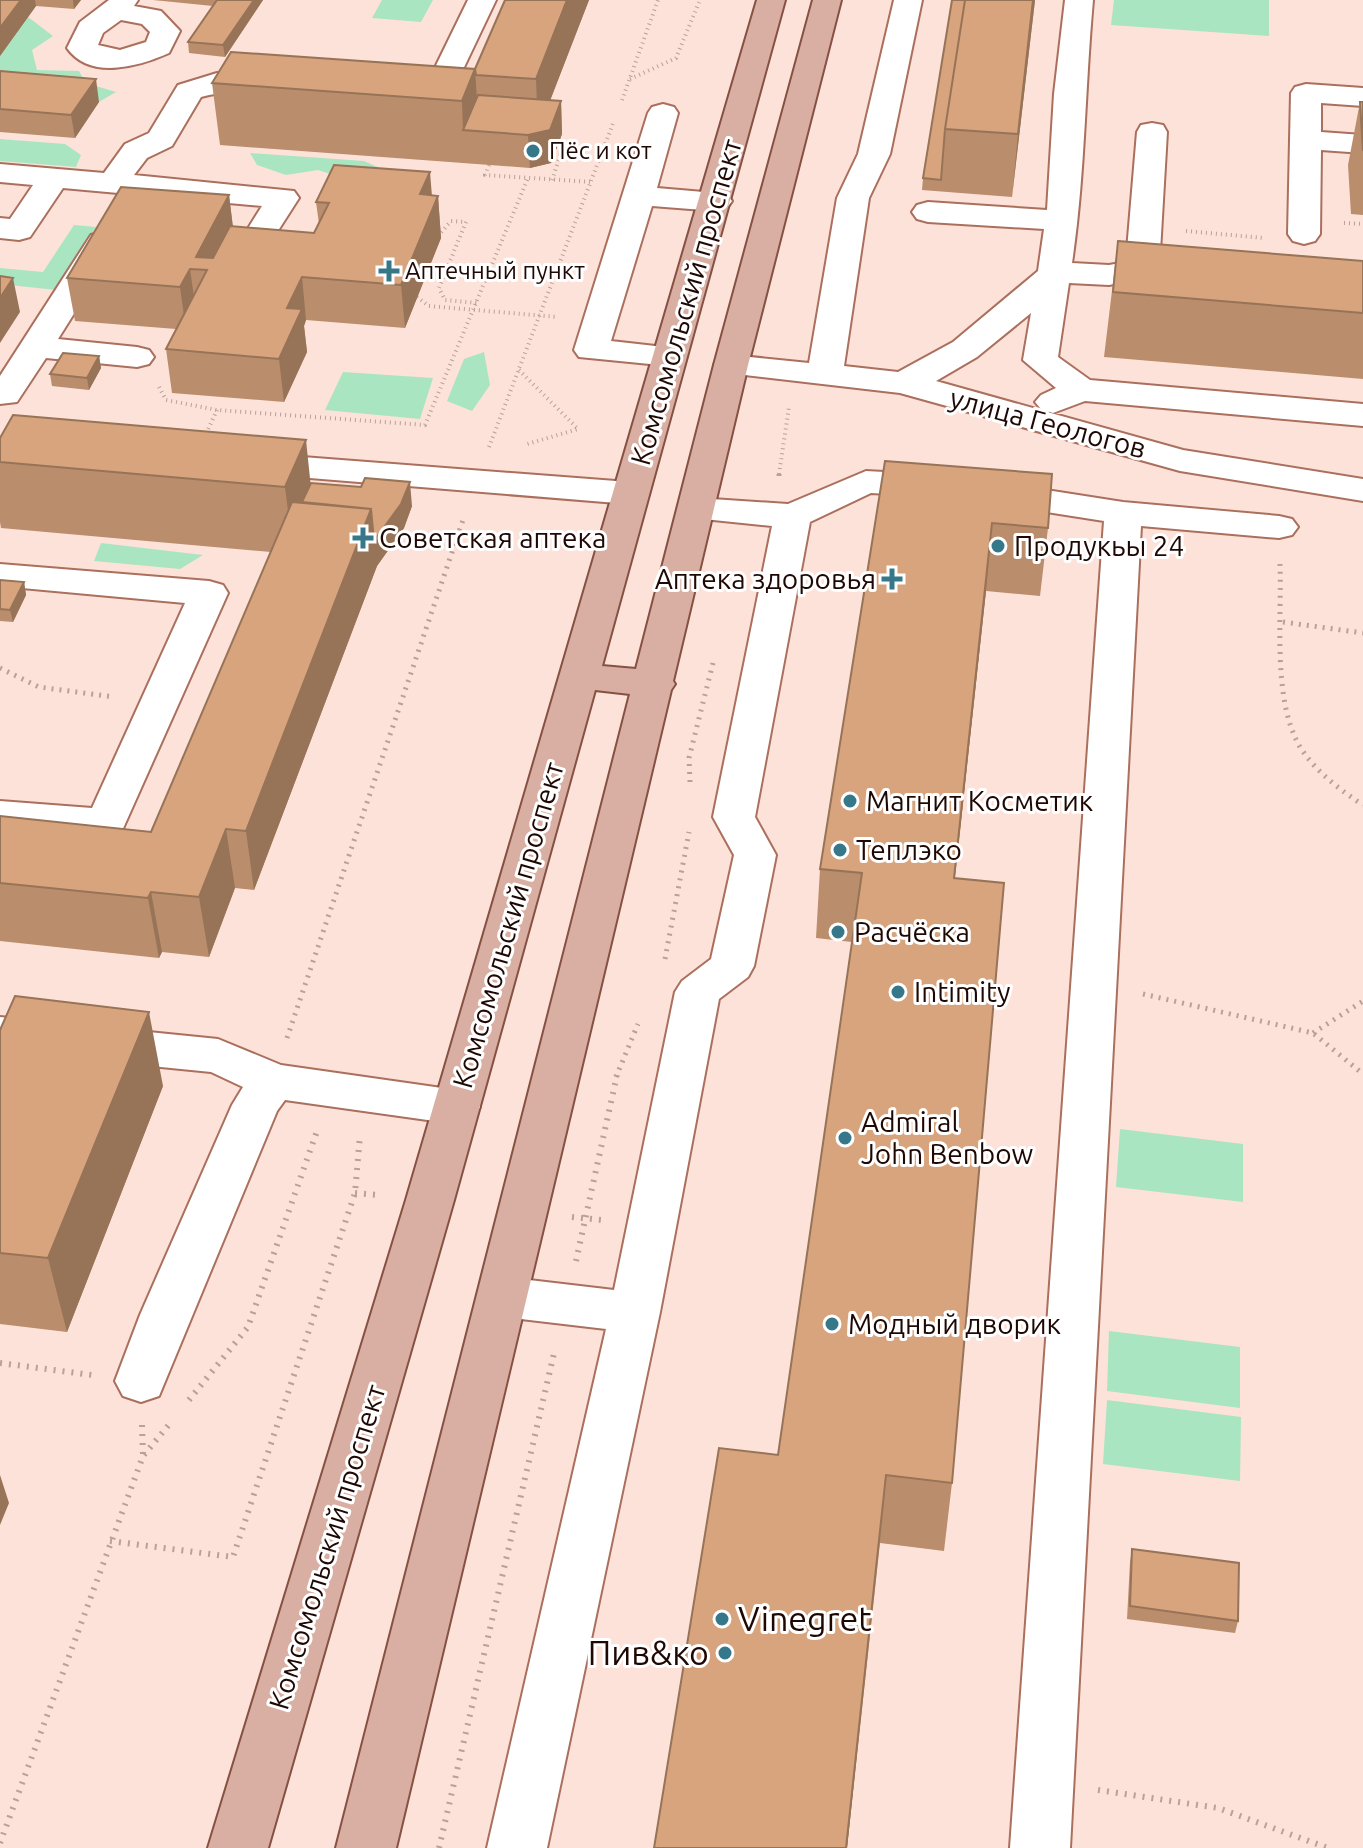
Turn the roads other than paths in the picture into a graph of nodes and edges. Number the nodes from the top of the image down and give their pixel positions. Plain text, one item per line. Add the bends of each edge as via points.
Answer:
1 (482, 0) edge
2 (771, 0) edge
3 (827, 0) edge
4 (908, 0) edge
5 (1079, 0) edge
6 (296, 87) edge
7 (374, 92) edge
8 (1363, 97) edge
9 (663, 113) dead end
10 (1152, 132) dead end
11 (1306, 140) junction
12 (1363, 144) edge
13 (0, 173) edge
14 (54, 178) junction
15 (127, 184) junction
16 (639, 196) junction
17 (716, 201) junction
18 (928, 212) dead end
19 (1062, 221) junction
20 (0, 228) edge
21 (263, 230) edge
22 (1304, 234) dead end
23 (1056, 272) junction
24 (971, 346) junction
25 (36, 347) junction
26 (670, 356) junction
27 (137, 357) road end
28 (1040, 360) junction
29 (731, 365) junction
30 (811, 372) junction
31 (902, 383) junction
32 (1081, 390) junction
33 (5, 395) dead end
34 (1363, 415) edge
35 (1027, 417) junction
36 (193, 460) edge
37 (1363, 490) edge
38 (629, 493) junction
39 (697, 509) junction
40 (1123, 513) junction
41 (772, 515) junction
42 (1279, 527) road end
43 (0, 575) edge
44 (578, 676) junction
45 (655, 684) junction
46 (0, 815) edge
47 (0, 1034) edge
48 (273, 1081) junction
49 (456, 1107) junction
50 (503, 1297) junction
51 (635, 1312) junction
52 (141, 1381) road end
53 (238, 1848) edge
54 (366, 1848) edge
55 (517, 1848) edge
56 (1040, 1848) edge

1 - 7 street via 437,95
2 - 17 main road, Комсомольский проспект
3 - 29 main road, Комсомольский проспект
4 - 30 street via 874,154 853,198
5 - 19 street
6 - 15 street via 217,82 189,91 161,139 136,151
8 - 11 street via 1306,93
9 - 16 street
10 - 23 street via 1142,269 1109,275
11 - 12 street
11 - 22 street
13 - 14 street
14 - 15 street
14 - 20 street via 19,230
15 - 21 street via 283,198
15 - 25 street
16 - 17 street
16 - 26 street via 591,350
17 - 26 main road, Комсомольский проспект
18 - 19 street
19 - 23 street
23 - 24 street
23 - 28 street
24 - 28 street
24 - 31 street
25 - 27 street
25 - 33 street
26 - 38 main road, Комсомольский проспект
28 - 32 street
29 - 30 street, улица Геологов
29 - 39 main road, Комсомольский проспект
30 - 31 street, улица Геологов
31 - 35 street, улица Геологов
32 - 34 street
32 - 35 street
35 - 37 street, улица Геологов via 1180,460
36 - 38 street via 481,469
38 - 44 main road, Комсомольский проспект
39 - 41 street
39 - 45 main road, Комсомольский проспект
40 - 41 street via 957,487 866,482
40 - 42 street
40 - 56 street
41 - 51 street via 734,817 755,855 732,966 698,992
43 - 46 street via 209,593 106,823
44 - 45 main road
44 - 49 main road, Комсомольский проспект
45 - 50 main road, Комсомольский проспект
47 - 48 street via 218,1056
48 - 49 street
48 - 52 street via 256,1105
49 - 53 main road, Комсомольский проспект
50 - 51 street
50 - 54 main road, Комсомольский проспект
51 - 55 street

